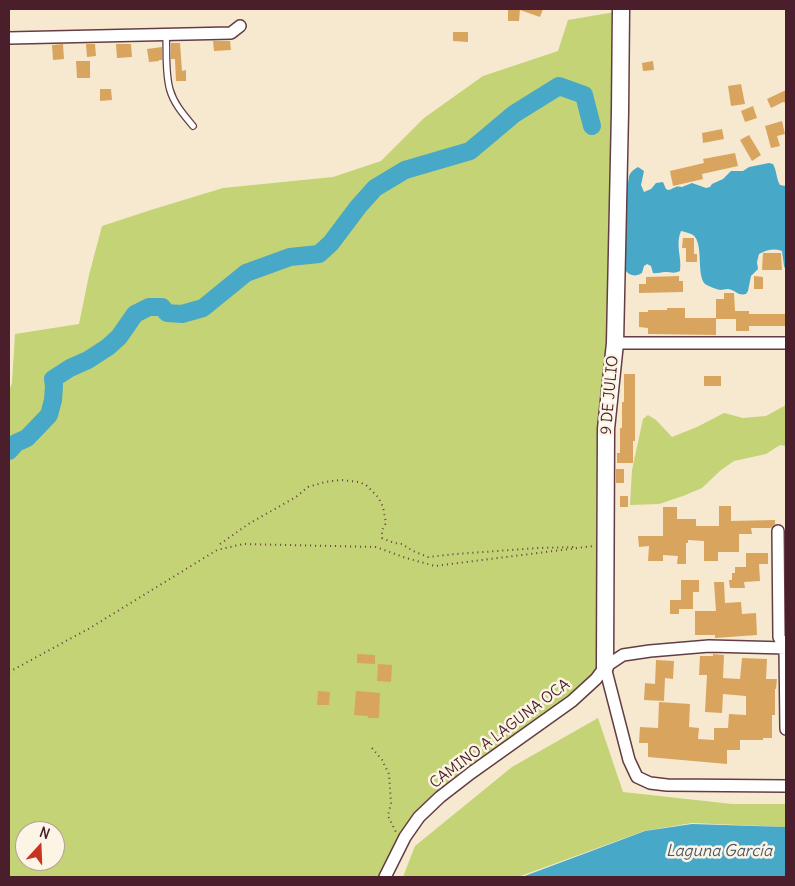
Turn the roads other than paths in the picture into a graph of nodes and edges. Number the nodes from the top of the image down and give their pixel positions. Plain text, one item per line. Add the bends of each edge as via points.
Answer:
1 (621, 9) edge
2 (240, 26) dead end
3 (166, 35) junction
4 (9, 38) edge
5 (193, 126) dead end
6 (615, 343) junction
7 (786, 343) edge
8 (778, 531) dead end
9 (786, 648) edge
10 (605, 667) junction
11 (786, 729) edge
12 (786, 786) edge
13 (385, 877) edge

1 - 6 main road, 9 DE JULIO
2 - 3 street via 231,34
3 - 4 street
3 - 5 lane via 170,90
6 - 7 street
6 - 10 main road, 9 DE JULIO via 606,429
8 - 9 street via 779,637
9 - 10 street, CAMINO A LAGUNA OCA via 709,646 650,651 623,655
9 - 11 street
10 - 12 street, 9 DE JULIO via 629,760 637,777 667,785
10 - 13 street, CAMINO A LAGUNA OCA via 572,701 471,773 419,817

